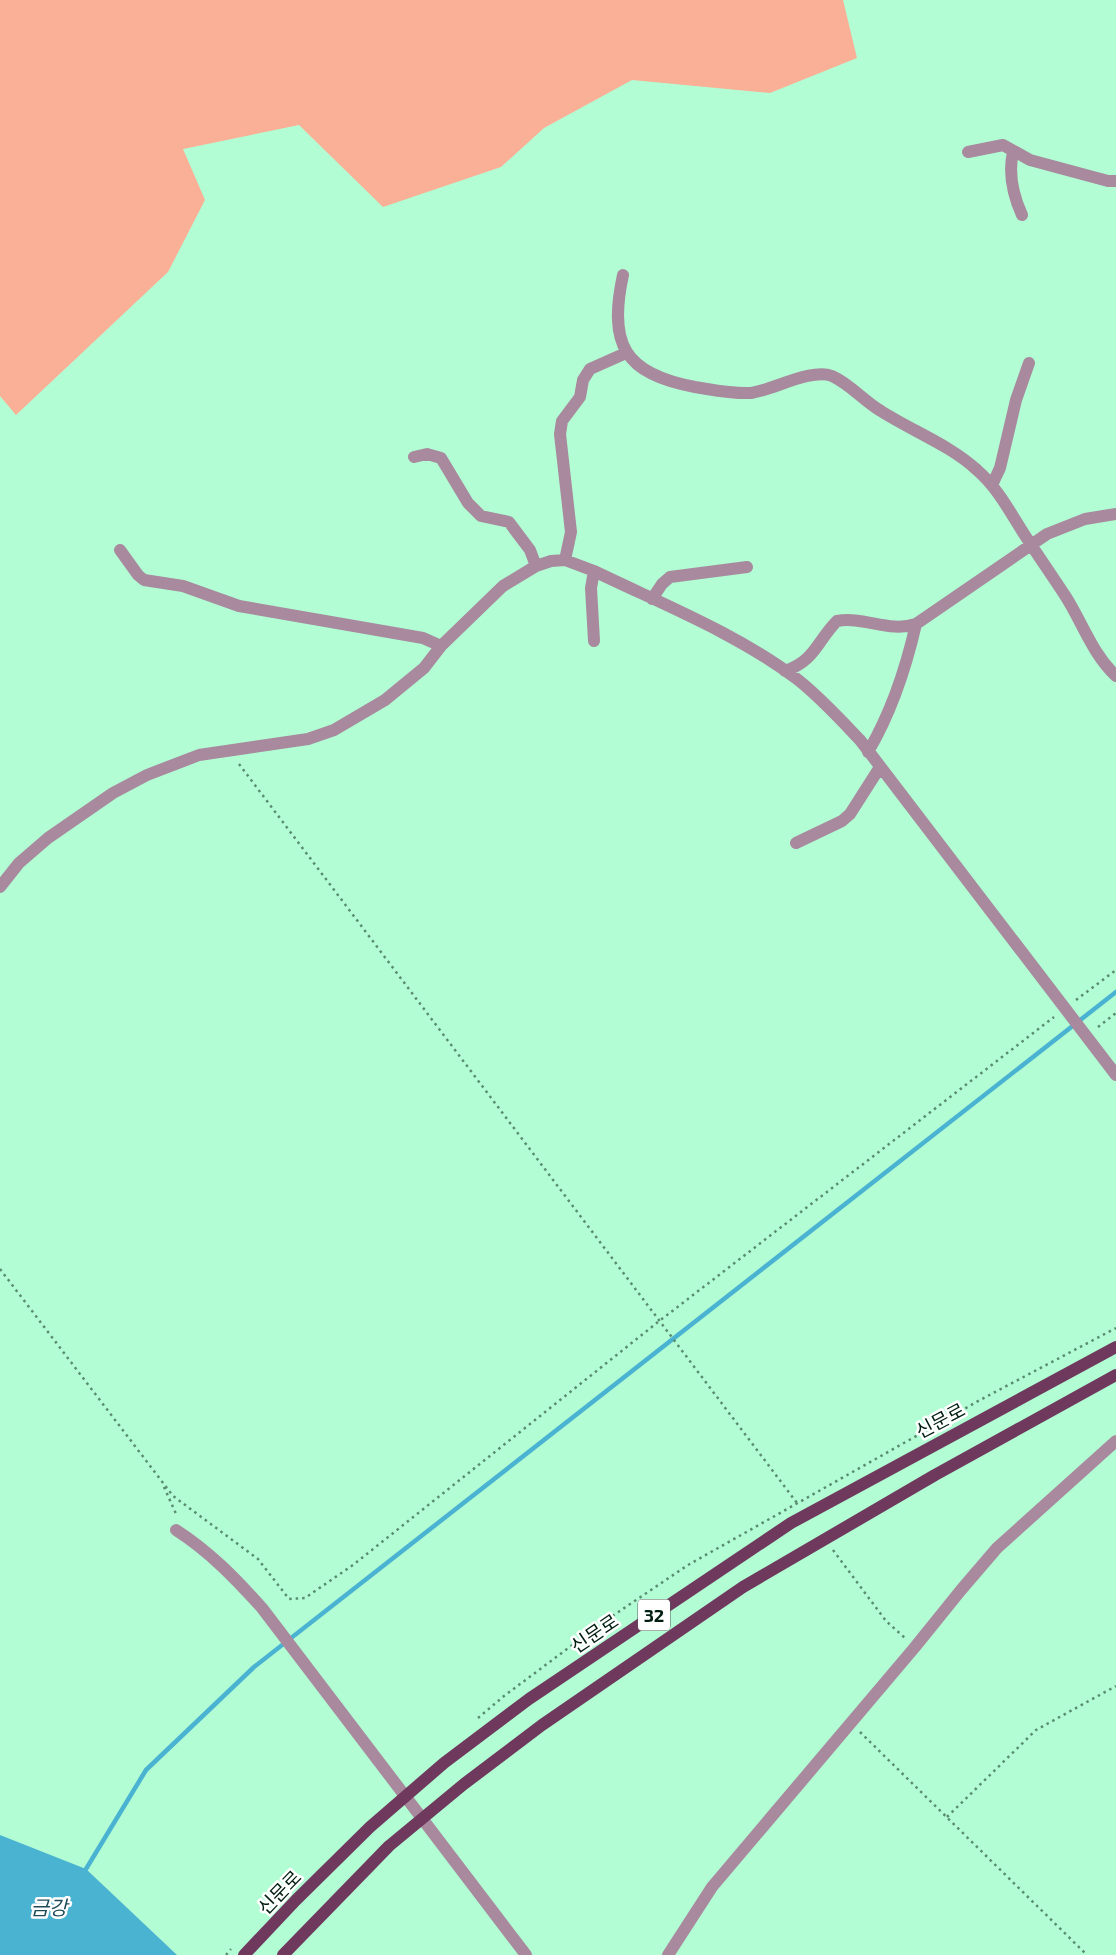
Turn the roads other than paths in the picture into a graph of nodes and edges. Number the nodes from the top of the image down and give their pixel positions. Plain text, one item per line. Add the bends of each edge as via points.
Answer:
1 (968, 152) dead end
2 (1013, 152) junction
3 (1116, 180) edge
4 (1022, 215) dead end
5 (623, 275) dead end
6 (626, 353) junction
7 (1028, 363) dead end
8 (414, 457) dead end
9 (992, 485) junction
10 (1116, 514) edge
11 (1031, 545) junction
12 (120, 550) dead end
13 (565, 560) junction
14 (536, 566) junction
15 (747, 567) dead end
16 (594, 571) junction
17 (652, 599) junction
18 (916, 624) junction
19 (594, 641) dead end
20 (441, 646) junction
21 (786, 671) junction
22 (1116, 676) edge
23 (868, 752) junction
24 (880, 767) junction
25 (796, 843) dead end
26 (0, 887) edge
27 (1116, 1074) edge
28 (1116, 1347) edge
29 (1116, 1375) edge
30 (1116, 1441) edge
31 (181, 1533) road end
32 (244, 1955) edge
33 (284, 1955) edge
34 (526, 1955) edge
35 (668, 1955) edge

1 - 2 street via 1003,145
2 - 3 street via 1087,176
2 - 4 street via 1010,162 1012,187
5 - 6 street via 617,300 619,338
6 - 9 street via 645,370 663,379 733,393 830,375 879,410 961,458
6 - 13 street via 590,369 583,380 580,397 562,421 560,434 571,532
7 - 9 street via 1000,468
8 - 14 street via 427,454 441,458 468,503 481,516 509,522 530,550
9 - 11 street
10 - 11 street via 1068,524
11 - 18 street
11 - 22 street via 1067,598 1100,656
12 - 20 street via 144,580 183,586 239,606 423,638
13 - 14 street
13 - 16 street
14 - 20 street via 503,586
15 - 17 street via 670,577
16 - 17 street
16 - 19 street via 591,588
17 - 21 street via 725,635
18 - 21 street via 892,628 850,619 837,621 810,658
18 - 23 street via 902,676
20 - 26 street via 424,668 385,700 334,730 308,739 199,755 113,793 48,838 19,863
21 - 23 street via 832,710
23 - 24 street
24 - 25 street via 842,822
24 - 27 street
28 - 32 main road, 신문로 / 32 via 791,1523 529,1699 444,1763 370,1827
29 - 33 main road, 32 via 926,1480 743,1587 542,1725 389,1846
30 - 35 street via 997,1548 712,1887
31 - 34 street via 229,1571 262,1608

